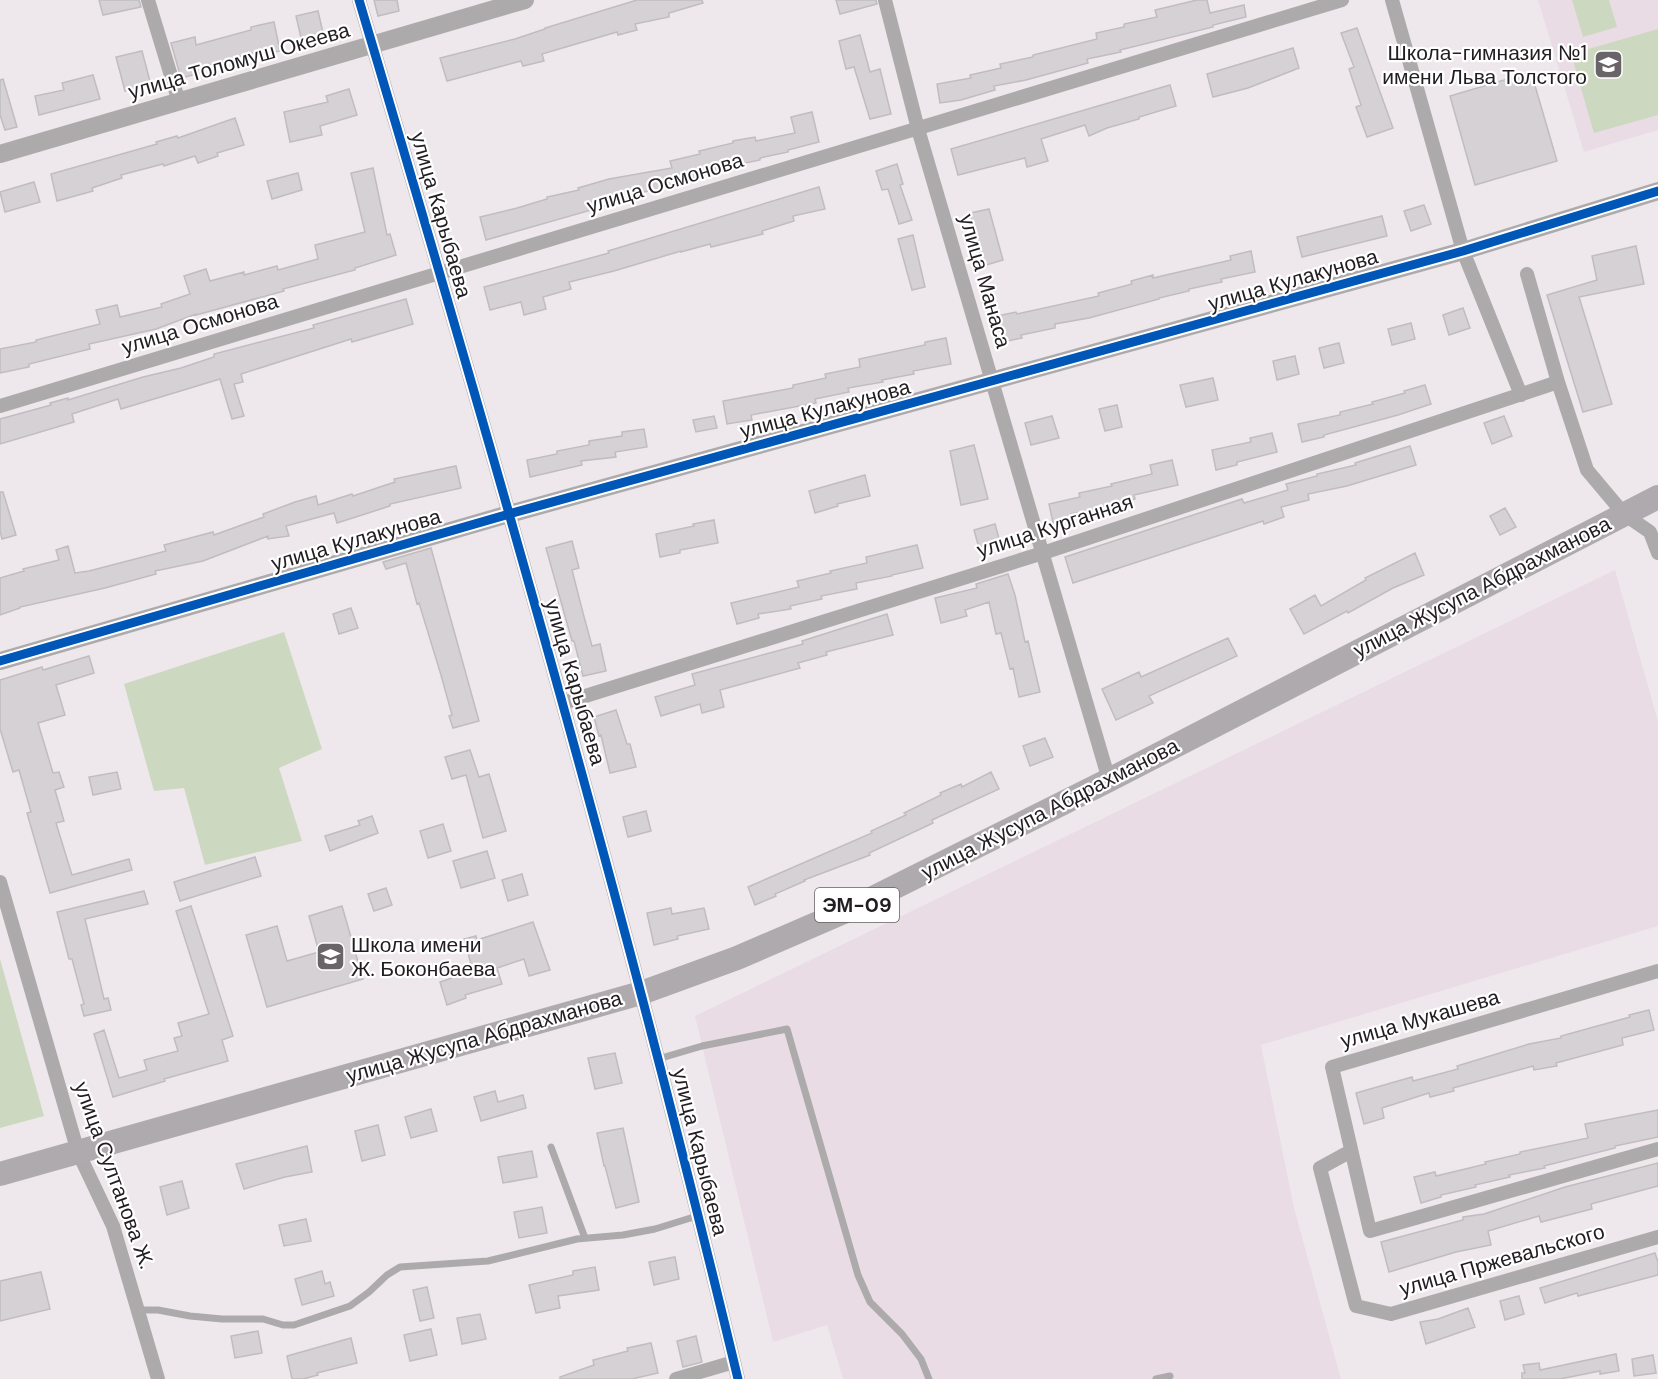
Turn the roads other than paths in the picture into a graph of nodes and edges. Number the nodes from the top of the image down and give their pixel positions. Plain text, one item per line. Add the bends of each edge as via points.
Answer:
1 (148, 0) edge
2 (359, 0) edge
3 (525, 0) edge
4 (885, 0) edge
5 (1342, 0) edge
6 (1392, 0) edge
7 (373, 45) junction
8 (179, 102) junction
9 (918, 129) junction
10 (0, 154) edge
11 (1658, 191) edge
12 (1463, 251) junction
13 (439, 273) junction
14 (1527, 274) dead end
15 (993, 382) junction
16 (1558, 382) junction
17 (1521, 395) junction
18 (0, 406) edge
19 (1658, 497) edge
20 (509, 514) junction
21 (1624, 514) junction
22 (1043, 553) junction
23 (1658, 553) edge
24 (0, 661) edge
25 (563, 703) junction
26 (1109, 780) junction
27 (0, 882) edge
28 (1658, 970) edge
29 (641, 993) junction
30 (658, 1059) junction
31 (551, 1147) dead end
32 (1658, 1149) edge
33 (1352, 1151) junction
34 (78, 1152) junction
35 (0, 1174) edge
36 (697, 1216) junction
37 (1658, 1236) edge
38 (585, 1238) junction
39 (138, 1310) junction
40 (734, 1362) junction
41 (1170, 1376) dead end
42 (158, 1379) edge
43 (676, 1379) edge
44 (738, 1379) edge
45 (929, 1379) edge
46 (1156, 1379) edge

1 - 8 street
2 - 7 street, улица Карыбаева
3 - 7 street, улица Толомуш Океева
4 - 9 street, улица Манаса
5 - 9 street, улица Осмонова
6 - 12 street
7 - 8 street, улица Толомуш Океева
7 - 13 street, улица Карыбаева
8 - 10 street, улица Толомуш Океева
9 - 13 street, улица Осмонова
9 - 15 street, улица Манаса
11 - 12 street, улица Кулакунова
12 - 15 street, улица Кулакунова
12 - 17 street
13 - 18 street, улица Осмонова
13 - 20 street, улица Карыбаева
14 - 16 street
15 - 20 street, улица Кулакунова
15 - 22 street, улица Манаса
16 - 17 street, улица Курганная
16 - 21 street via 1587,470
17 - 22 street, улица Курганная
19 - 21 highway, улица Жусупа Абдрахманова / ЭМ-09
20 - 24 street, улица Кулакунова
20 - 25 street, улица Карыбаева
21 - 23 street via 1650,532
21 - 26 highway, улица Жусупа Абдрахманова / ЭМ-09
22 - 25 street, улица Курганная
22 - 26 street, улица Манаса
25 - 29 street, улица Карыбаева
26 - 29 highway, улица Жусупа Абдрахманова / ЭМ-09 via 853,908 737,958
27 - 34 street, улица Султанова Ж.
28 - 33 street, улица Мукашева via 1332,1067
29 - 30 street, улица Карыбаева
29 - 34 highway, улица Жусупа Абдрахманова / ЭМ-09
30 - 36 street, улица Карыбаева
30 - 45 lane via 787,1029 858,1275 870,1302 902,1334 921,1359
31 - 38 lane
32 - 33 street, улица Мукашева via 1370,1231
33 - 37 street, улица Пржевальского via 1320,1168 1356,1306 1391,1314
34 - 35 highway, улица Жусупа Абдрахманова / ЭМ-09
34 - 39 street, улица Султанова Ж. via 113,1226
36 - 38 lane via 623,1236
36 - 40 street, улица Карыбаева
38 - 39 lane via 488,1261 400,1267 350,1306 294,1325
39 - 42 street, улица Султанова Ж.
40 - 43 street
40 - 44 street, улица Карыбаева
41 - 46 lane

